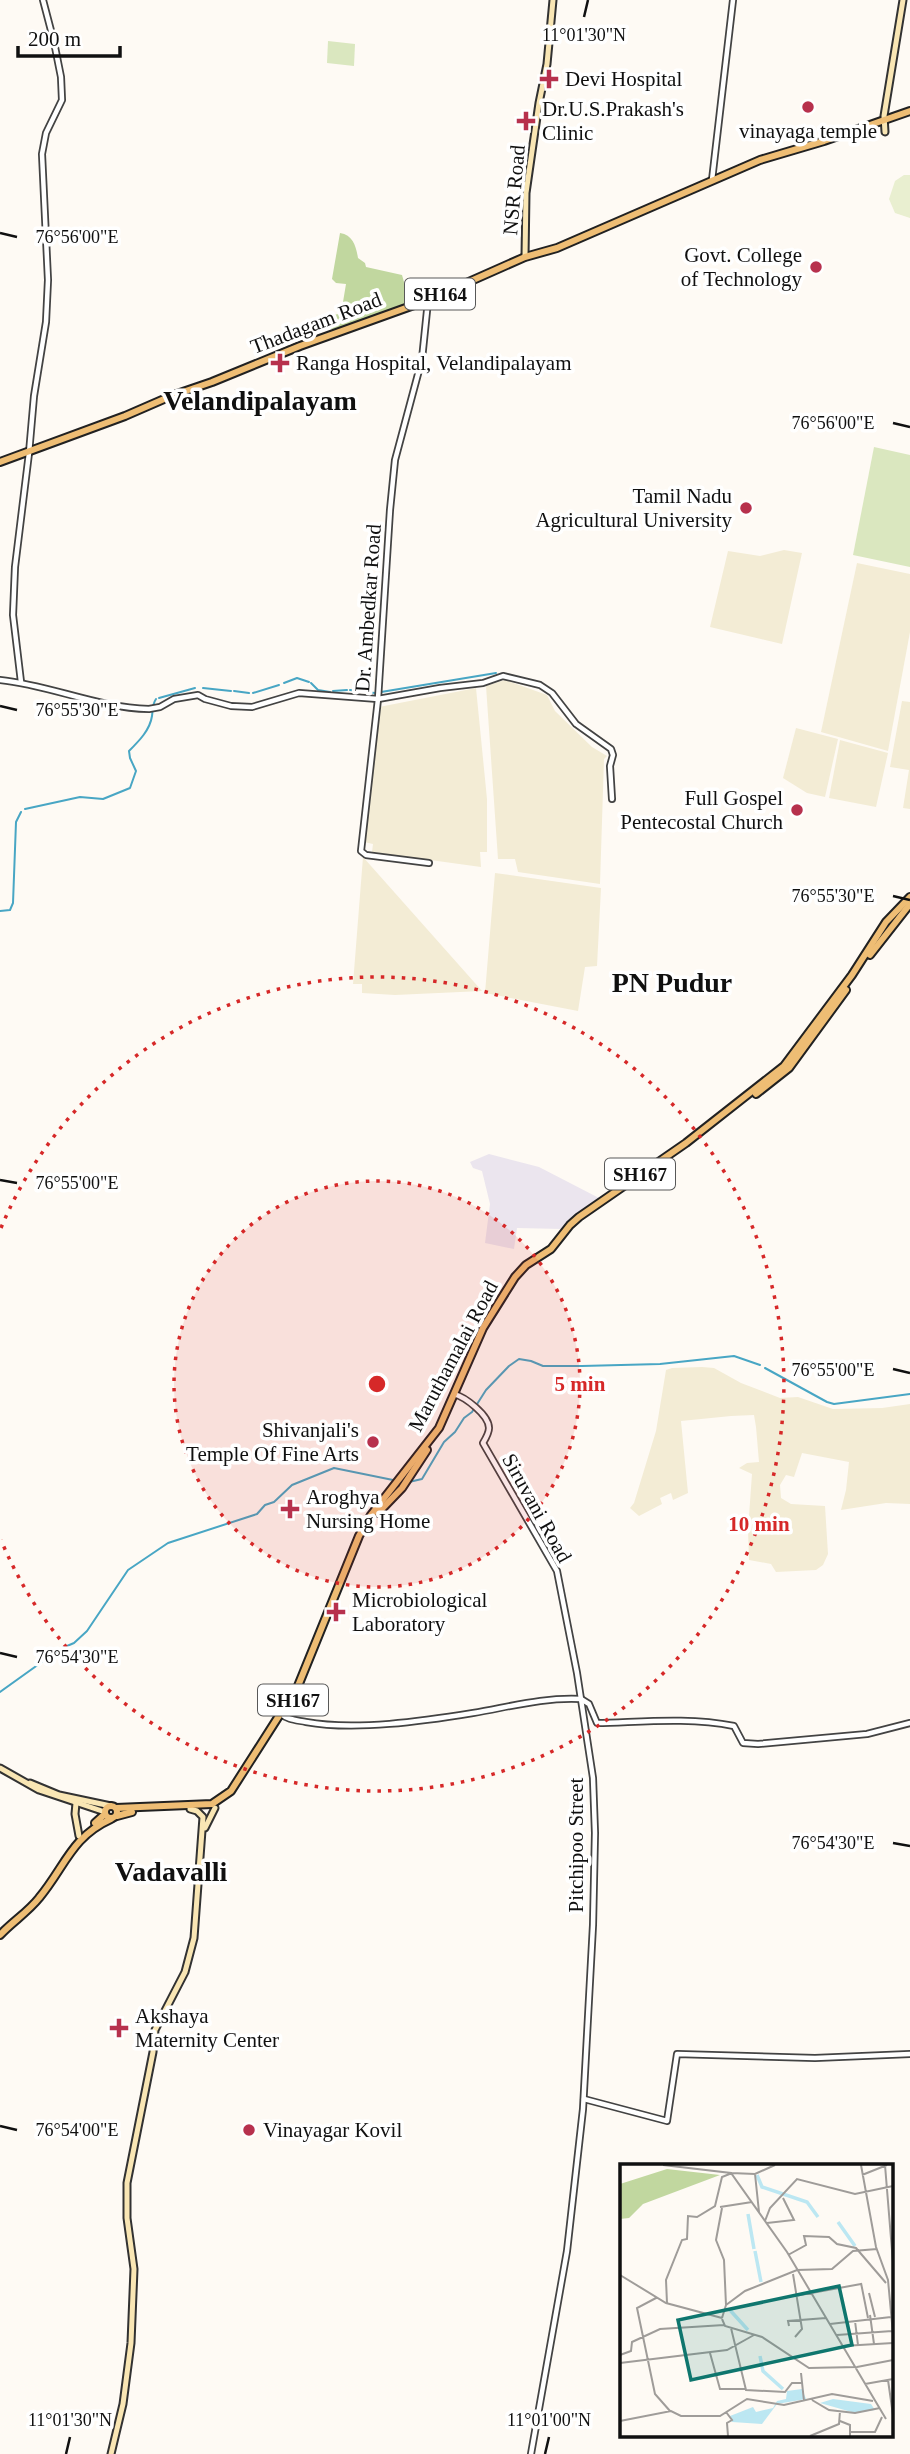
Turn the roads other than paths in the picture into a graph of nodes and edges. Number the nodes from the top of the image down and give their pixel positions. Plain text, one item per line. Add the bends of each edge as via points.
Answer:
1 (43, 0) edge
2 (553, 0) edge
3 (733, 0) edge
4 (903, 0) edge
5 (910, 109) edge
6 (885, 118) junction
7 (885, 132) dead end
8 (712, 180) junction
9 (525, 257) junction
10 (428, 300) junction
11 (29, 453) junction
12 (0, 463) edge
13 (0, 680) edge
14 (21, 682) junction
15 (378, 699) junction
16 (612, 799) dead end
17 (429, 863) dead end
18 (910, 897) edge
19 (910, 904) edge
20 (456, 1394) junction
21 (581, 1699) junction
22 (282, 1715) junction
23 (910, 1723) edge
24 (0, 1768) edge
25 (27, 1783) junction
26 (76, 1803) junction
27 (113, 1807) junction
28 (204, 1808) junction
29 (109, 1815) junction
30 (203, 1817) junction
31 (80, 1837) junction
32 (202, 1840) junction
33 (0, 1933) edge
34 (910, 2054) edge
35 (584, 2099) junction
36 (111, 2454) edge
37 (531, 2454) edge

1 - 11 street via 62,100 46,133 42,154 48,280
2 - 9 main road, NSR Road via 526,193
3 - 8 street
4 - 6 main road
5 - 6 main road, Thadagam Road / SH164
6 - 7 main road
6 - 8 main road, Thadagam Road / SH164
8 - 9 main road, Thadagam Road / SH164 via 557,248
9 - 10 main road, Thadagam Road / SH164
10 - 11 main road, Thadagam Road / SH164
10 - 15 street, Dr. Ambedkar Road via 422,359 395,460
11 - 12 main road, Thadagam Road / SH164
11 - 14 street via 13,615
13 - 14 street
14 - 15 street via 133,708 160,707 198,695 244,707 299,693
15 - 16 street via 503,676 540,685 576,724 613,752
15 - 17 street, Dr. Ambedkar Road via 361,851
18 - 20 main road, Maruthamalai Road / SH167 via 886,922 784,1066 686,1143 579,1217 551,1249 520,1270 483,1328
19 - 20 main road, Maruthamalai Road / SH167 via 789,1068 690,1145 584,1218 555,1251 523,1273 494,1317
20 - 21 street, Siruvani Road via 489,1424 483,1443 557,1571
20 - 22 main road, Maruthamalai Road / SH167 via 438,1436 372,1515 353,1547 312,1654
21 - 22 street via 372,1724 323,1725
21 - 23 street via 589,1704 597,1723 667,1720 724,1724 734,1726 743,1743 867,1734
21 - 35 street, Pitchipoo Street via 590,1750 595,1833
22 - 28 main road, Maruthamalai Road / SH167 via 230,1791
24 - 25 main road
25 - 26 main road
25 - 27 main road
26 - 29 main road
26 - 31 main road
27 - 28 main road
27 - 29 main road
27 - 29 main road
28 - 29 main road
28 - 30 main road
28 - 30 main road via 197,1811
28 - 32 main road
29 - 31 main road
30 - 32 main road
31 - 33 main road via 38,1894
32 - 36 main road via 194,1938 178,1988 155,2030 131,2155 127,2183 134,2269 131,2343
34 - 35 street via 815,2058 677,2054 667,2121
35 - 37 street, Pitchipoo Street via 567,2251

